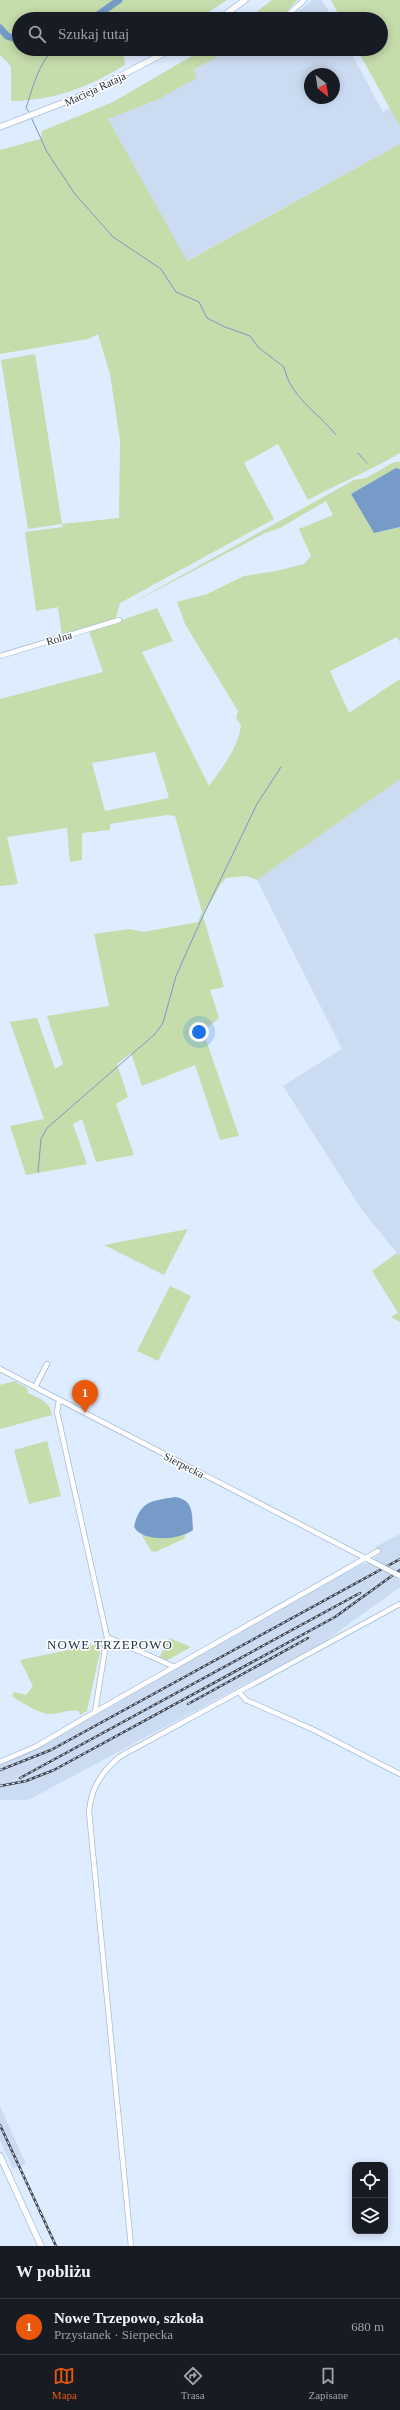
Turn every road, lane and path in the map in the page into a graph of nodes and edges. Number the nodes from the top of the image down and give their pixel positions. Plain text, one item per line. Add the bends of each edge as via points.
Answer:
1 (245, 0) edge
2 (304, 0) edge
3 (300, 2) edge
4 (229, 12) edge
5 (290, 12) edge
6 (160, 56) edge
7 (0, 128) edge
8 (119, 620) dead end
9 (0, 656) edge
10 (47, 1364) dead end
11 (0, 1369) edge
12 (35, 1387) junction
13 (59, 1400) junction
14 (378, 1551) dead end
15 (368, 1559) junction
16 (400, 1576) edge
17 (400, 1604) edge
18 (107, 1637) junction
19 (175, 1667) junction
20 (239, 1692) junction
21 (95, 1712) junction
22 (0, 1762) edge
23 (400, 1774) edge
24 (0, 2156) edge
25 (41, 2246) edge
26 (130, 2246) edge

1 - 4 main road
2 - 3 street
3 - 5 street
6 - 7 main road, Macieja Rataja via 128,74 63,104
8 - 9 street, Rolna
10 - 12 street
11 - 12 street, Sierpecka
12 - 13 street, Sierpecka
13 - 15 street, Sierpecka
13 - 18 street via 56,1412
14 - 15 street
15 - 16 street, Sierpecka, bridge
15 - 19 street
17 - 20 street
18 - 19 street
18 - 21 street
19 - 21 street
20 - 23 street via 246,1700
20 - 26 street via 119,1757 100,1776 90,1799 89,1812 131,2235
21 - 22 street via 37,1746
24 - 25 main road

